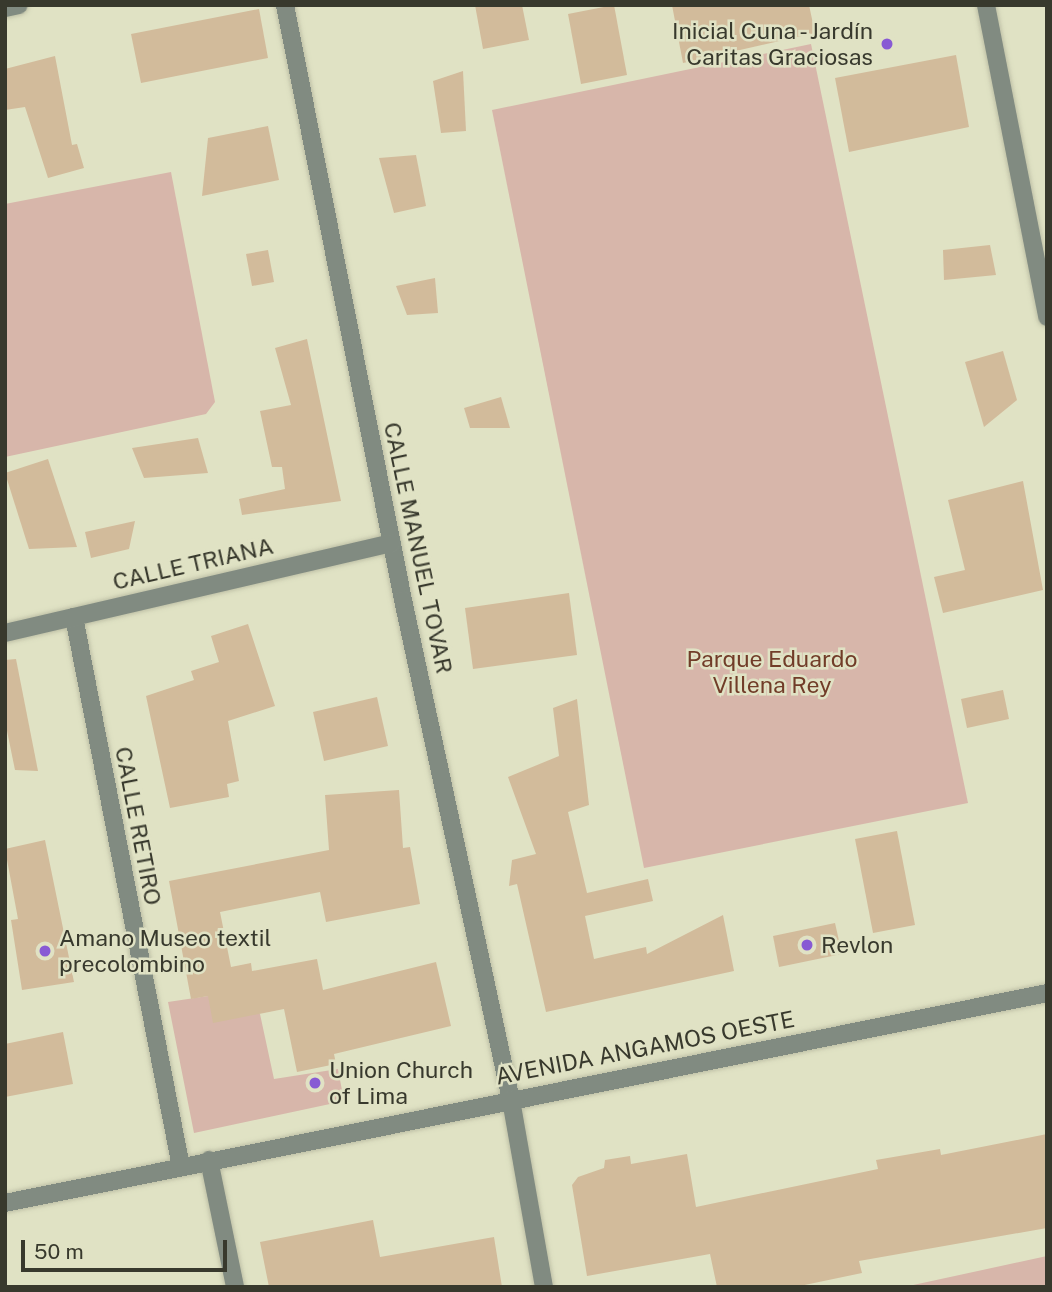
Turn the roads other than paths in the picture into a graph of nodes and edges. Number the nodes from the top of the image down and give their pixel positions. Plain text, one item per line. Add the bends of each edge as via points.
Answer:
1 (19, 5) edge
2 (285, 5) edge
3 (986, 5) edge
4 (5, 8) edge
5 (1047, 317) edge
6 (392, 542) junction
7 (74, 617) junction
8 (5, 633) edge
9 (1047, 993) edge
10 (511, 1100) junction
11 (209, 1160) junction
12 (181, 1167) junction
13 (5, 1203) edge
14 (235, 1287) edge
15 (544, 1287) edge

1 - 4 street
2 - 6 street, CALLE MANUEL TOVAR
3 - 5 street
6 - 7 street, CALLE TRIANA
6 - 10 street, CALLE MANUEL TOVAR
7 - 8 street, CALLE TRIANA
7 - 12 street, CALLE RETIRO
9 - 10 street, AVENIDA ANGAMOS OESTE
10 - 11 street, AVENIDA ANGAMOS OESTE
10 - 15 street, CALLE MANUEL TOVAR
11 - 12 street, AVENIDA ANGAMOS OESTE
11 - 14 street
12 - 13 street, AVENIDA ANGAMOS OESTE

